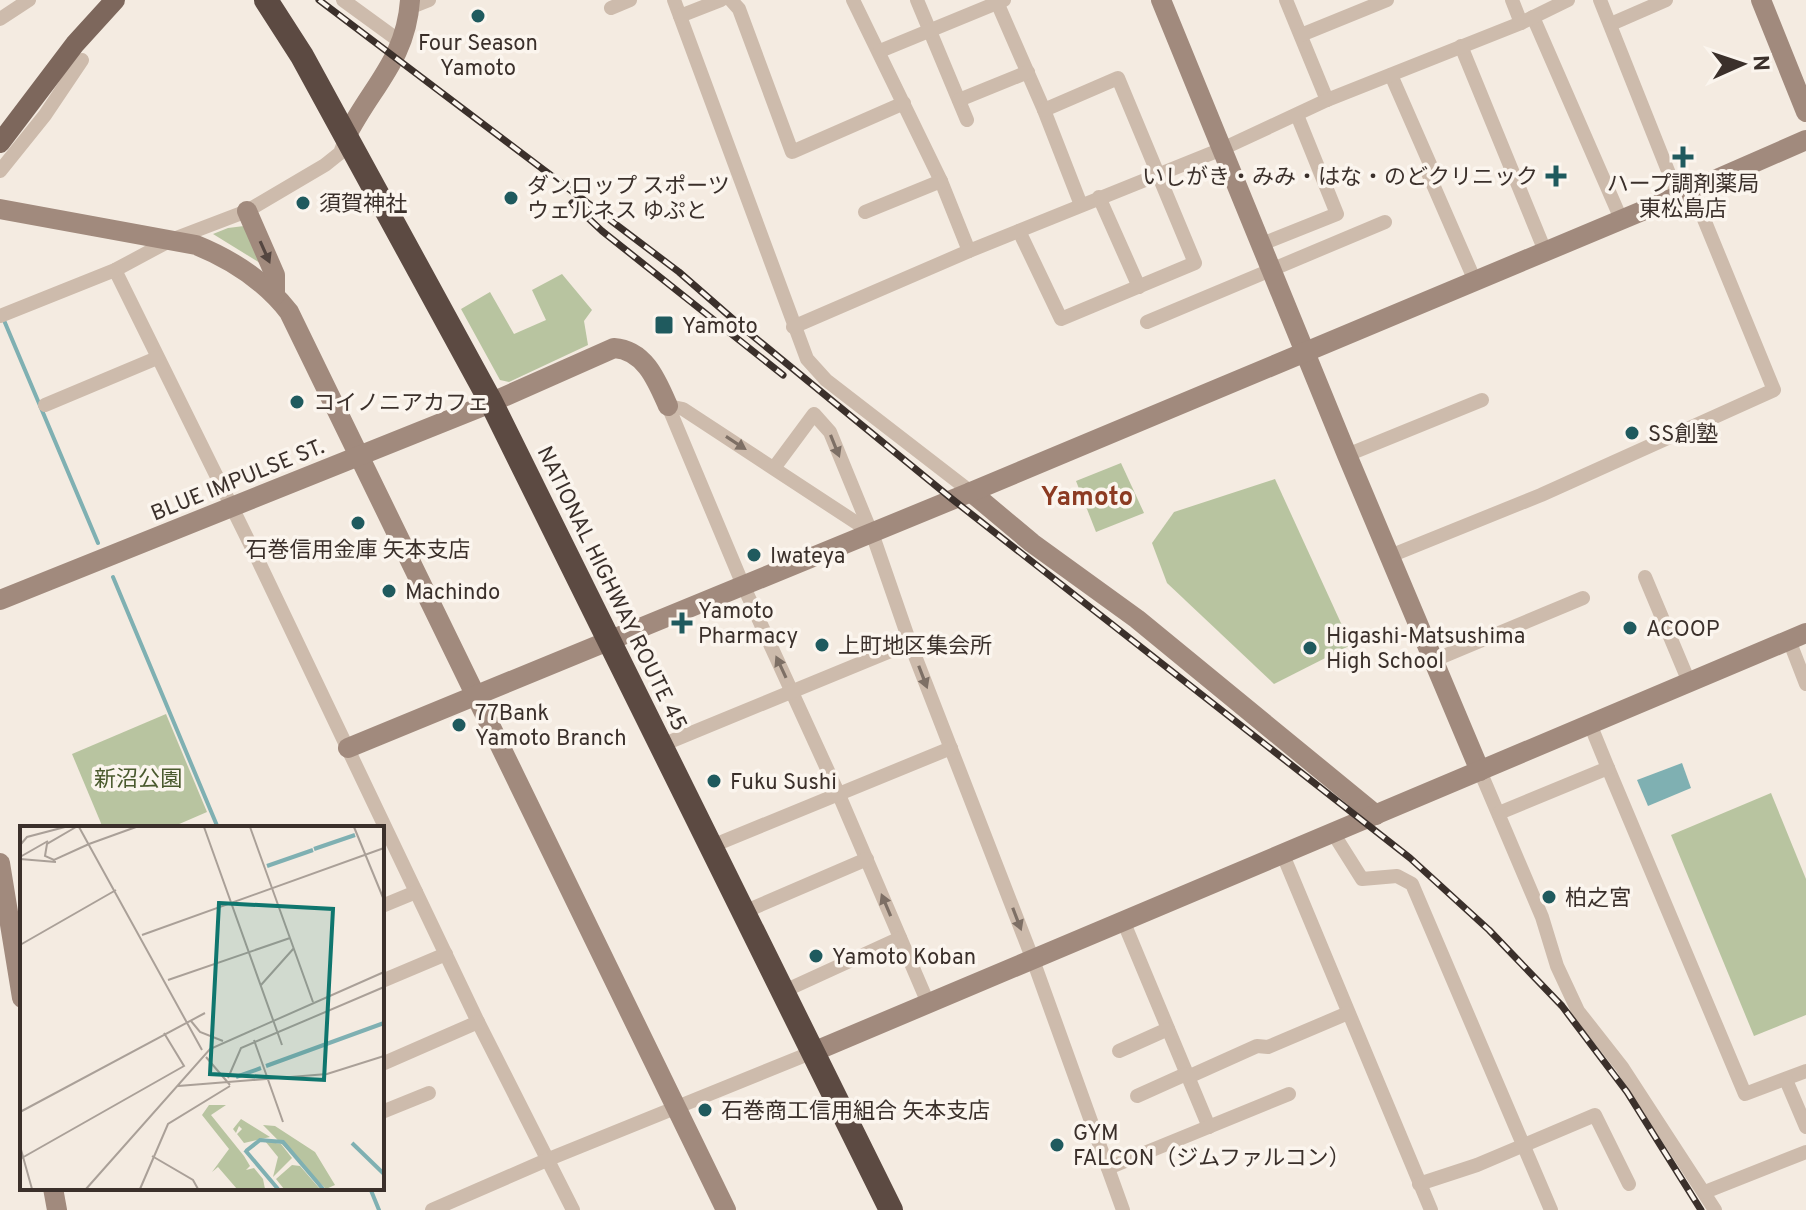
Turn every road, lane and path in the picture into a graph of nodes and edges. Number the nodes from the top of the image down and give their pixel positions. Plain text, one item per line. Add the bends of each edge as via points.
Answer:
1 (29, 0) edge
2 (115, 0) edge
3 (266, 0) edge
4 (343, 0) edge
5 (630, 0) edge
6 (674, 0) edge
7 (721, 0) edge
8 (731, 0) edge
9 (853, 0) edge
10 (917, 0) edge
11 (1161, 0) edge
12 (1286, 0) edge
13 (1387, 0) edge
14 (1512, 0) edge
15 (1600, 0) edge
16 (1666, 0) edge
17 (1761, 0) edge
18 (999, 1) edge
19 (1561, 1) edge
20 (416, 3) edge
21 (611, 8) dead end
22 (680, 16) junction
23 (0, 19) edge
24 (1527, 20) junction
25 (1611, 24) junction
26 (929, 29) junction
27 (1301, 35) junction
28 (402, 43) junction
29 (1461, 46) junction
30 (880, 51) junction
31 (82, 60) dead end
32 (1028, 72) junction
33 (1391, 75) junction
34 (959, 100) junction
35 (1327, 100) junction
36 (904, 103) junction
37 (1044, 110) junction
38 (1806, 112) edge
39 (1297, 115) junction
40 (967, 120) dead end
41 (346, 137) junction
42 (1806, 140) edge
43 (0, 143) edge
44 (1222, 149) junction
45 (0, 171) edge
46 (1160, 175) junction
47 (941, 181) junction
48 (1685, 193) junction
49 (1099, 197) junction
50 (1081, 205) junction
51 (0, 209) edge
52 (247, 211) junction
53 (865, 212) dead end
54 (1621, 219) junction
55 (1385, 222) dead end
56 (1019, 231) junction
57 (171, 240) junction
58 (1262, 244) junction
59 (969, 251) junction
60 (1545, 251) junction
61 (115, 270) junction
62 (1273, 271) junction
63 (1475, 281) junction
64 (1139, 287) junction
65 (275, 295) junction
66 (4, 315) edge
67 (1147, 322) dead end
68 (793, 327) junction
69 (1304, 351) junction
70 (157, 358) junction
71 (1482, 400) dead end
72 (491, 402) junction
73 (45, 405) dead end
74 (668, 406) junction
75 (1347, 455) junction
76 (360, 457) junction
77 (774, 468) junction
78 (971, 492) junction
79 (231, 506) junction
80 (872, 533) junction
81 (1390, 556) junction
82 (1645, 577) dead end
83 (743, 585) junction
84 (1583, 598) dead end
85 (0, 600) edge
86 (1798, 637) edge
87 (611, 642) junction
88 (910, 643) junction
89 (1432, 661) junction
90 (1689, 682) junction
91 (1806, 684) edge
92 (793, 693) junction
93 (474, 695) junction
94 (1590, 724) junction
95 (662, 745) junction
96 (348, 748) junction
97 (951, 748) junction
98 (1608, 768) junction
99 (1480, 771) junction
100 (839, 795) junction
101 (1499, 813) junction
102 (1376, 815) junction
103 (1333, 833) junction
104 (712, 846) junction
105 (1283, 855) junction
106 (867, 859) junction
107 (0, 863) edge
108 (416, 892) junction
109 (384, 905) edge
110 (744, 912) junction
111 (1124, 923) junction
112 (900, 938) junction
113 (446, 954) junction
114 (1033, 960) junction
115 (384, 980) edge
116 (20, 986) edge
117 (782, 992) junction
118 (928, 1003) junction
119 (1348, 1013) junction
120 (478, 1022) junction
121 (1168, 1029) junction
122 (1119, 1051) dead end
123 (813, 1052) junction
124 (384, 1063) edge
125 (1806, 1071) edge
126 (1187, 1075) junction
127 (1786, 1080) junction
128 (429, 1093) dead end
129 (1289, 1094) dead end
130 (1137, 1096) dead end
131 (676, 1109) junction
132 (384, 1111) edge
133 (1209, 1127) junction
134 (1806, 1127) edge
135 (1525, 1144) junction
136 (1806, 1152) edge
137 (549, 1159) junction
138 (1108, 1168) junction
139 (1419, 1184) junction
140 (1629, 1184) dead end
141 (53, 1190) edge
142 (1705, 1192) junction
143 (57, 1210) edge
144 (432, 1210) edge
145 (573, 1210) edge
146 (726, 1210) edge
147 (891, 1210) edge
148 (1123, 1210) edge
149 (1431, 1210) edge
150 (1551, 1210) edge
151 (1715, 1210) edge

1 - 23 street
2 - 43 main road
3 - 41 highway, NATIONAL HIGHWAY ROUTE 45
4 - 28 street
5 - 21 street
6 - 22 street
7 - 22 street
8 - 36 street via 739,9 792,152
9 - 30 street
10 - 26 street
11 - 44 street
12 - 27 street
13 - 27 street
14 - 24 street
15 - 25 street
16 - 25 street
17 - 38 street
18 - 26 street
18 - 32 street
19 - 24 street
20 - 28 street
22 - 68 street
24 - 29 street
24 - 54 street
25 - 48 street
26 - 30 street
26 - 34 street
27 - 35 street
28 - 41 street
29 - 33 street
29 - 60 street
30 - 36 street
31 - 45 street
32 - 34 street
32 - 37 street
33 - 35 street
33 - 63 street
34 - 40 street
35 - 39 street
36 - 47 street
37 - 46 street via 1118,78
37 - 50 street
39 - 44 street
39 - 58 street via 1337,214
41 - 52 street via 340,153 325,165
41 - 72 highway, NATIONAL HIGHWAY ROUTE 45
42 - 48 street
44 - 46 street
44 - 58 street
46 - 49 street
46 - 64 street via 1195,263
47 - 53 street
47 - 59 street
48 - 54 street
48 - 81 street via 1774,390
49 - 50 street
49 - 64 street
50 - 56 street
51 - 57 street
52 - 57 street
52 -> 65 street via 275,275
54 - 60 street
55 - 62 street
56 - 59 street
56 - 64 street via 1061,319
57 - 61 street
57 - 65 street via 220,255
58 - 62 street
59 - 68 street
60 - 63 street
61 - 66 street
61 - 70 street
62 - 67 street
62 - 69 street
63 - 69 street
65 - 76 street via 300,330
68 - 78 street via 807,359 826,380
69 - 75 street
69 - 78 street
70 - 73 street
70 - 79 street
71 - 75 street
72 - 74 street, BLUE IMPULSE ST. via 619,348 644,362
72 - 76 street, BLUE IMPULSE ST.
72 - 87 highway, NATIONAL HIGHWAY ROUTE 45
74 -> 77 street via 683,409
74 - 83 street
75 - 81 street
76 - 79 street, BLUE IMPULSE ST.
76 - 93 street
77 - 80 street
77 -> 80 street via 814,414 830,432
78 - 80 street
78 - 102 street via 1137,619
79 - 85 street, BLUE IMPULSE ST.
79 - 96 street
80 - 83 street
80 - 88 street
81 - 89 street
82 - 90 street
83 - 87 street
92 -> 83 street
84 - 89 street
86 - 90 street
86 - 91 street
87 - 93 street
87 - 95 highway, NATIONAL HIGHWAY ROUTE 45
88 - 92 street
88 -> 97 street
89 - 99 street
90 - 94 street
92 - 95 street
92 - 100 street
93 - 96 street
93 - 131 street
94 - 98 street
94 - 99 street
95 - 104 highway, NATIONAL HIGHWAY ROUTE 45
96 - 108 street
97 - 100 street
97 -> 114 street
98 - 101 street
98 - 127 street via 1745,1094
99 - 101 street
99 - 102 street
100 - 104 street
100 - 106 street
101 - 142 street via 1578,1011
102 - 103 street
103 - 105 street
103 - 135 street via 1362,879 1397,876 1412,884
104 - 110 highway, NATIONAL HIGHWAY ROUTE 45
105 - 111 street
105 - 119 street
106 - 110 street
112 -> 106 street
107 - 116 street
108 - 109 street
108 - 113 street
110 - 117 highway, NATIONAL HIGHWAY ROUTE 45
111 - 114 street
111 - 121 street
112 - 117 street
112 - 118 street
113 - 115 street
113 - 120 street
114 - 118 street
114 - 138 street
117 - 123 highway, NATIONAL HIGHWAY ROUTE 45
118 - 123 street
119 - 126 street
119 - 139 street
120 - 124 street
120 - 137 street
121 - 122 street
121 - 126 street
123 - 131 street
123 - 147 highway, NATIONAL HIGHWAY ROUTE 45
125 - 127 street
126 - 130 street
126 - 133 street
127 - 134 street
128 - 132 street
129 - 133 street
131 - 137 street
131 - 146 street
133 - 138 street
135 - 139 street
135 - 140 street via 1595,1115
135 - 150 street
136 - 142 street
137 - 144 street
137 - 145 street
138 - 148 street
139 - 149 street
141 - 143 street
142 - 151 street

